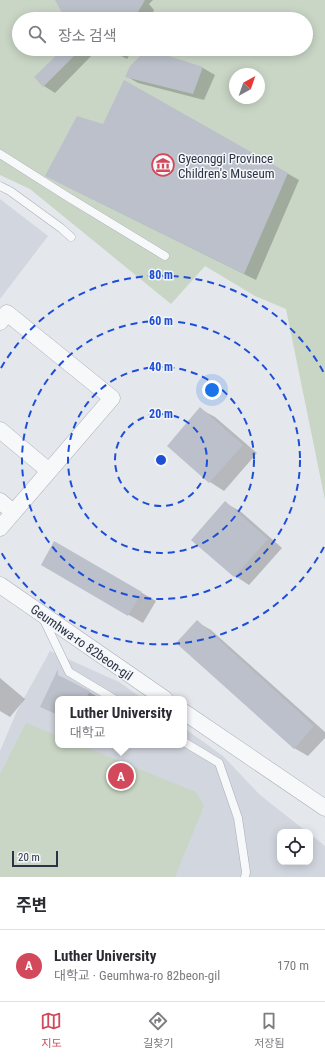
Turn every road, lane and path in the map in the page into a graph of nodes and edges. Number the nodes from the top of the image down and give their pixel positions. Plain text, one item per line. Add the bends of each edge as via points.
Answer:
1 (0, 154) edge
2 (0, 186) edge
3 (70, 237) dead end
4 (166, 256) dead end
5 (0, 322) edge
6 (0, 430) edge
7 (49, 471) junction
8 (0, 501) edge
9 (13, 512) junction
10 (0, 528) edge
11 (0, 586) edge
12 (41, 614) junction
13 (109, 696) edge
14 (161, 696) edge
15 (187, 714) edge
16 (187, 744) edge
17 (325, 808) edge
18 (245, 877) edge

1 - 4 lane
2 - 3 lane
5 - 7 street via 7,313 112,398
6 - 7 street
7 - 9 street
8 - 9 street
9 - 10 street
11 - 12 street, Geumhwa-ro 82beon-gil
12 - 13 lane via 70,672
12 - 14 street, Geumhwa-ro 82beon-gil
15 - 17 street
16 - 18 lane via 219,763 238,818

